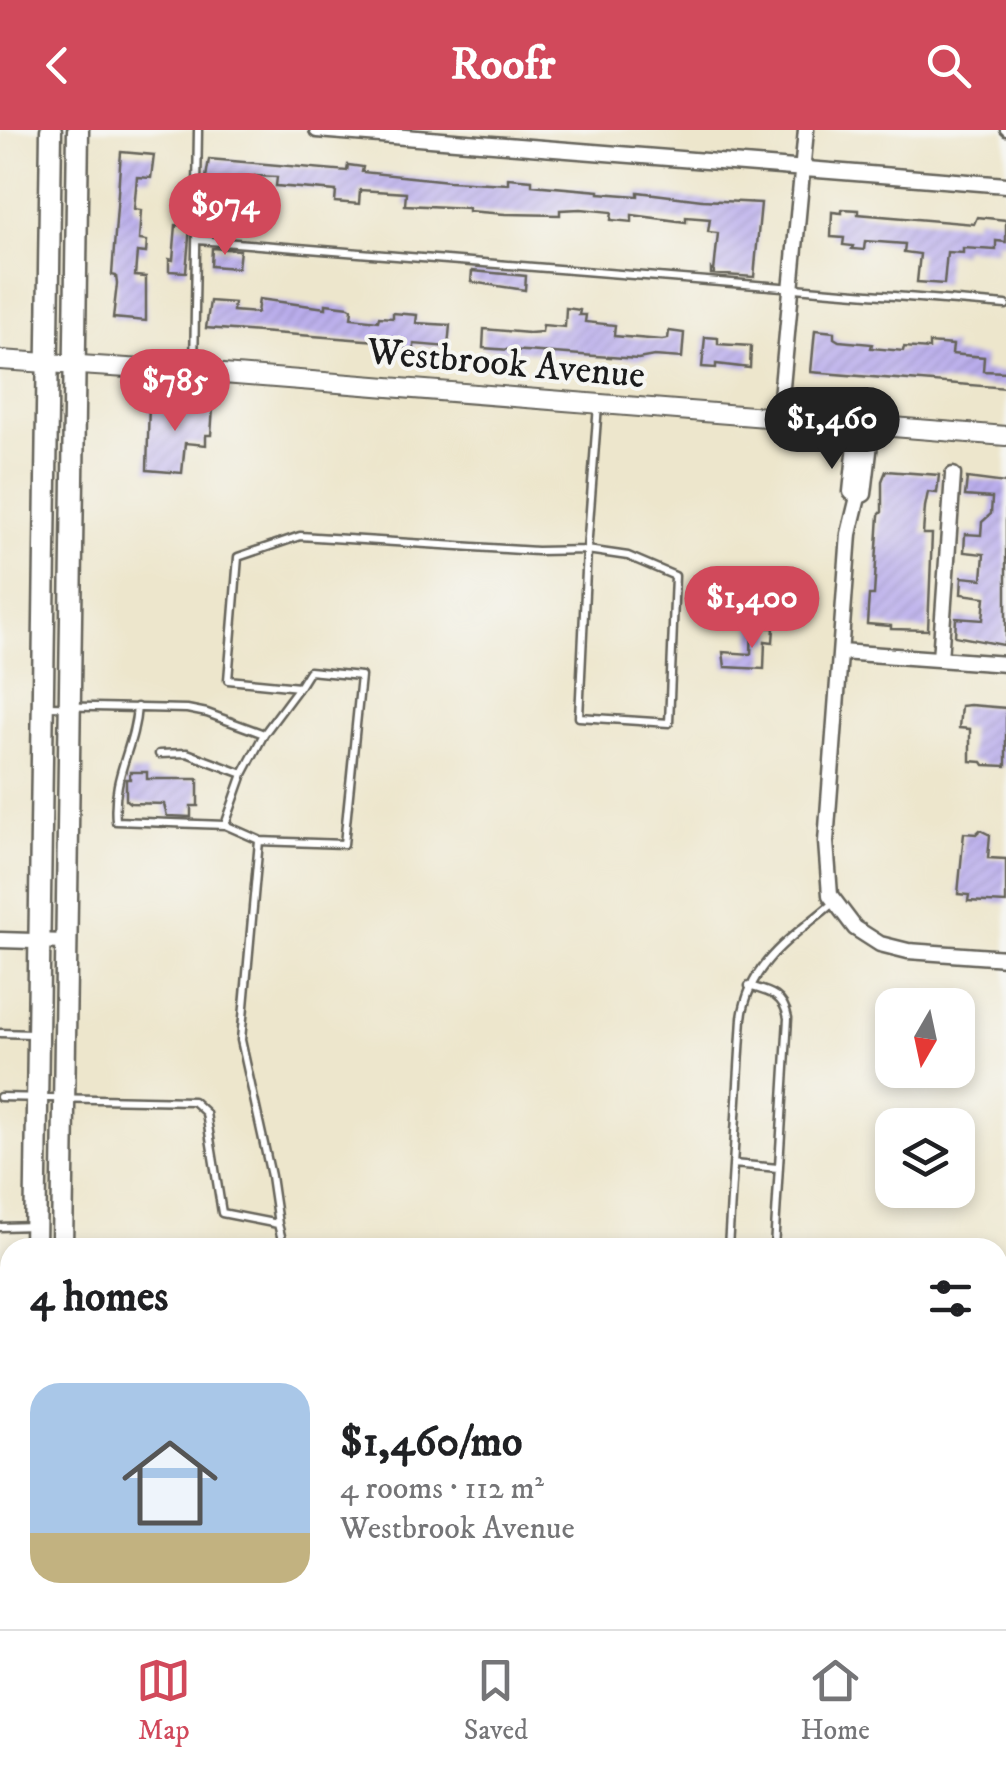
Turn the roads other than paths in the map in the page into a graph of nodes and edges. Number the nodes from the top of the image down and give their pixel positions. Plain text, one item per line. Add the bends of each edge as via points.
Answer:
1 (51, 130) edge
2 (78, 130) edge
3 (198, 130) edge
4 (317, 130) edge
5 (806, 130) edge
6 (803, 168) junction
7 (1006, 185) edge
8 (198, 240) junction
9 (792, 288) junction
10 (1006, 305) edge
11 (0, 360) edge
12 (48, 362) junction
13 (75, 363) junction
14 (194, 372) junction
15 (598, 404) junction
16 (779, 418) junction
17 (865, 425) junction
18 (1006, 436) edge
19 (952, 475) dead end
20 (587, 550) junction
21 (840, 652) junction
22 (940, 660) junction
23 (1006, 664) edge
24 (299, 687) junction
25 (44, 706) junction
26 (71, 707) junction
27 (137, 707) junction
28 (264, 734) junction
29 (160, 754) dead end
30 (243, 774) junction
31 (224, 825) junction
32 (259, 840) junction
33 (834, 902) junction
34 (0, 940) edge
35 (40, 941) junction
36 (66, 942) junction
37 (1006, 958) edge
38 (749, 986) junction
39 (0, 1033) edge
40 (39, 1034) junction
41 (0, 1097) edge
42 (38, 1098) junction
43 (64, 1099) junction
44 (734, 1164) junction
45 (778, 1168) junction
46 (278, 1224) junction
47 (0, 1227) edge
48 (36, 1237) edge
49 (62, 1238) edge
50 (282, 1238) edge
51 (729, 1238) edge
52 (774, 1238) edge

1 - 12 main road
2 - 13 main road
3 - 8 lane
4 - 6 street
5 - 6 street
6 - 7 street
6 - 9 street
8 - 9 lane
8 - 14 lane
9 - 10 lane
9 - 16 street
11 - 12 street, Westbrook Avenue
12 - 13 street, Westbrook Avenue
12 - 25 main road
13 - 14 street, Westbrook Avenue
13 - 26 main road
14 - 15 street, Westbrook Avenue
15 - 16 street, Westbrook Avenue
15 - 20 lane
16 - 17 street, Westbrook Avenue
17 - 18 street, Westbrook Avenue
17 - 21 street via 864,494 849,534
19 - 22 street
20 - 20 lane via 628,556 675,576 669,724 578,717
20 - 24 lane via 300,536 238,557 228,680
21 - 22 street
21 - 33 street via 826,842
22 - 23 street
24 - 28 lane
24 - 32 lane via 309,671 360,676 344,844
25 - 26 lane
25 - 35 main road
26 - 27 lane
26 - 36 main road
27 - 28 lane via 207,712
27 - 31 lane via 114,793 116,821
28 - 30 lane
29 - 30 lane via 186,753
30 - 31 lane
31 - 32 lane
32 - 46 lane via 241,1040
33 - 37 street via 860,933 886,946
33 - 38 lane via 768,959
34 - 35 street
35 - 36 street
35 - 40 main road
36 - 43 main road
38 - 44 lane
38 - 45 lane via 782,1000 788,1018
39 - 40 lane
40 - 42 main road
41 - 42 lane
42 - 43 lane
42 - 48 main road
43 - 46 lane via 193,1101 206,1113 222,1213
43 - 49 main road
44 - 45 lane
44 - 51 lane
45 - 52 lane
46 - 50 lane
47 - 48 lane

